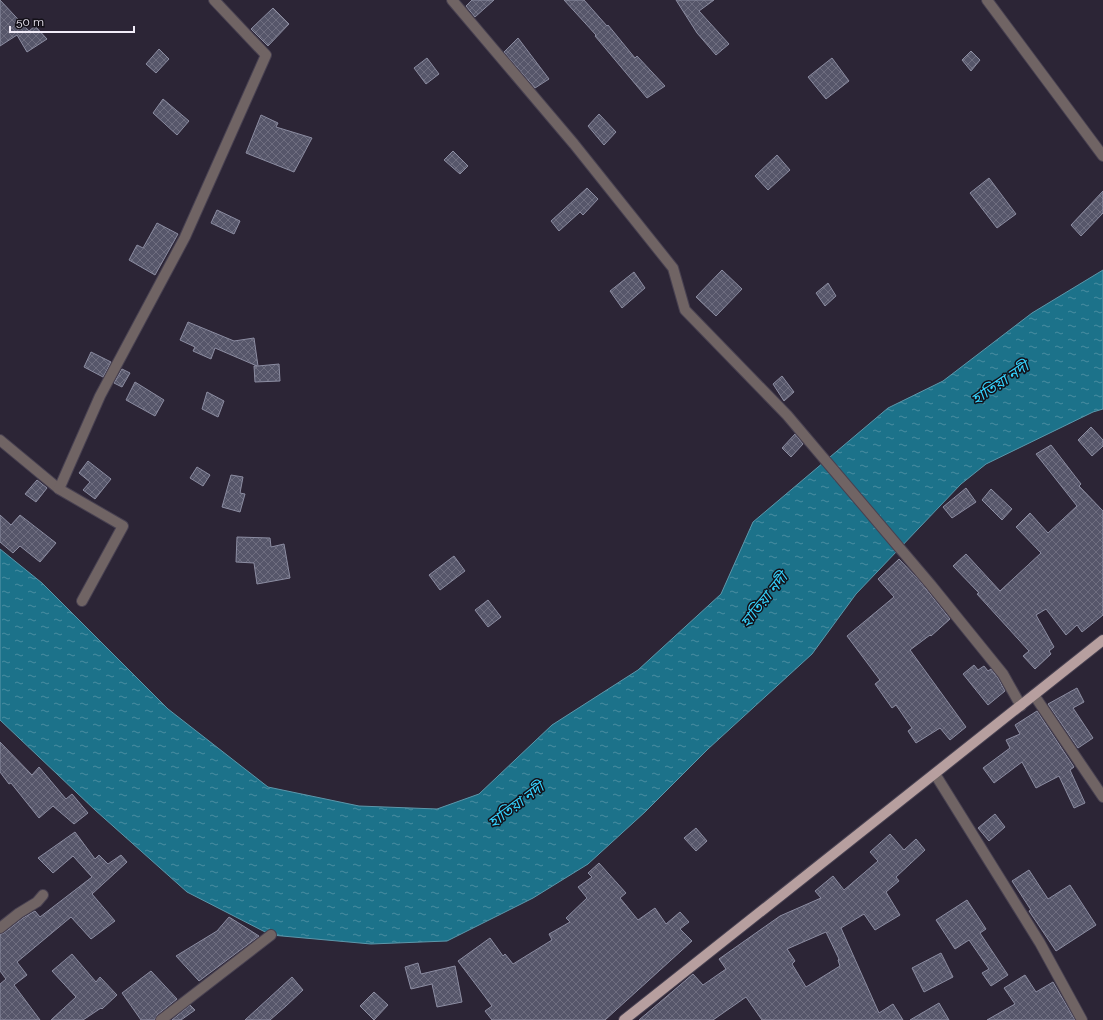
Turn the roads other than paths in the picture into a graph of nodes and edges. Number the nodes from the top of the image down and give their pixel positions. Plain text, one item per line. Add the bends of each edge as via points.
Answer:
1 (214, 0) edge
2 (452, 0) edge
3 (987, 0) edge
4 (1103, 156) edge
5 (0, 440) edge
6 (59, 489) junction
7 (82, 601) dead end
8 (1103, 640) edge
9 (1034, 695) junction
10 (1021, 706) junction
11 (935, 774) junction
12 (1103, 797) edge
13 (43, 894) dead end
14 (0, 928) edge
15 (271, 935) dead end
16 (161, 1020) edge
17 (624, 1020) edge
18 (1082, 1020) edge

1 - 6 street via 266,55 185,237 100,396
2 - 10 street via 574,144 673,268 685,310 787,415 931,584 1003,674
3 - 4 street
5 - 6 street
6 - 7 street via 123,526
8 - 9 main road
9 - 10 main road
9 - 12 street
10 - 11 main road
11 - 17 main road
11 - 18 street via 1040,943
13 - 14 street via 37,902
15 - 16 street

